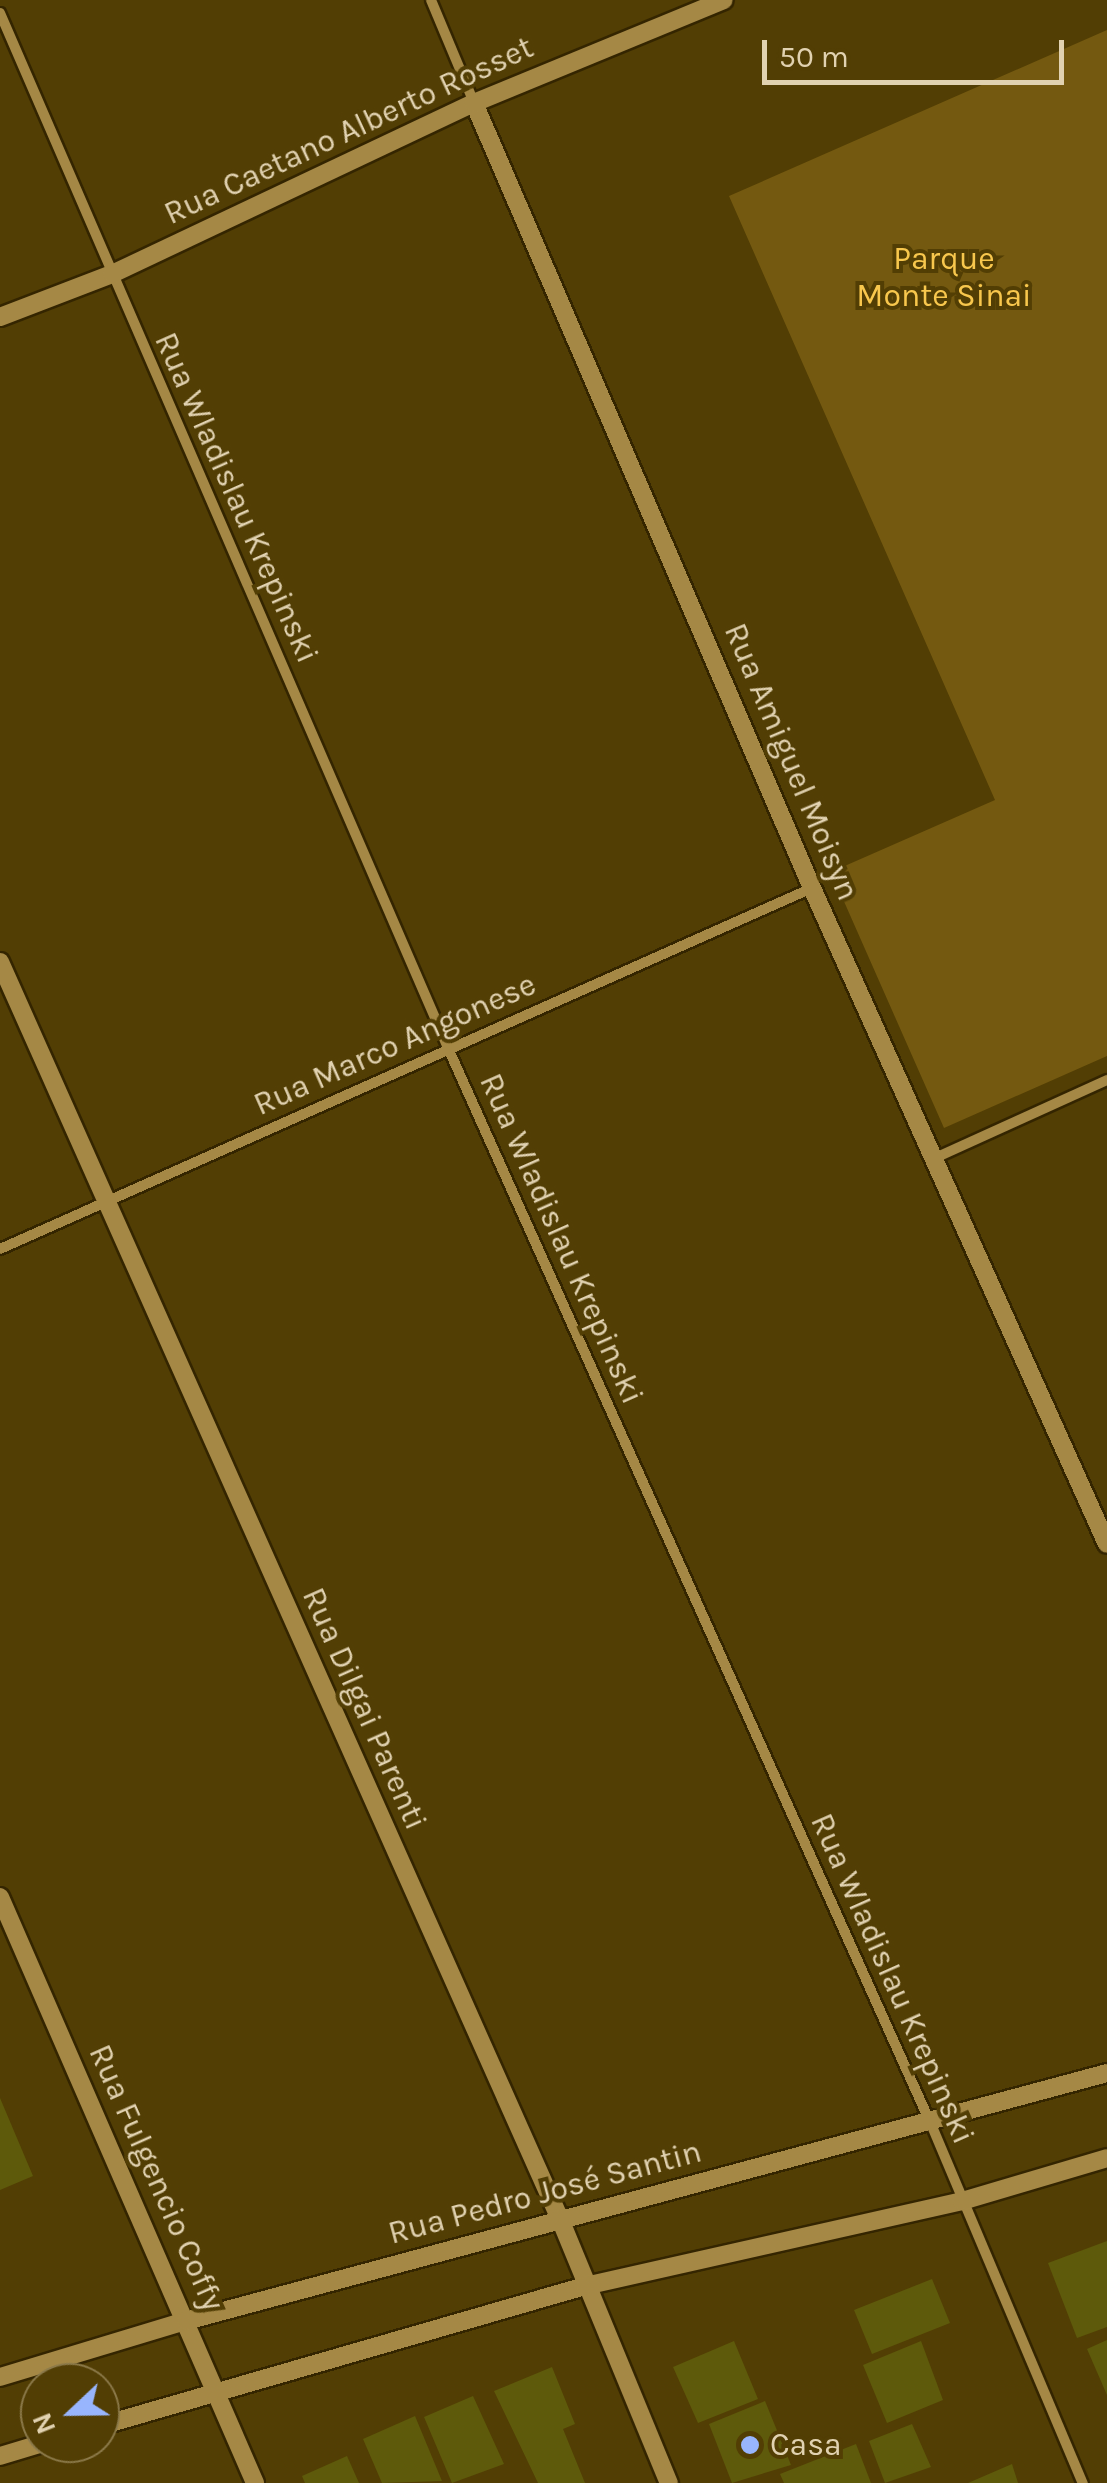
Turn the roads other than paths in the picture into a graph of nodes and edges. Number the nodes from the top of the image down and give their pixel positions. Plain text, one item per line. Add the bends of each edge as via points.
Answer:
1 (431, 0) edge
2 (724, 0) edge
3 (0, 13) edge
4 (474, 103) junction
5 (112, 274) junction
6 (0, 317) edge
7 (812, 888) junction
8 (0, 962) edge
9 (448, 1048) junction
10 (1107, 1080) edge
11 (933, 1159) junction
12 (105, 1203) junction
13 (0, 1249) edge
14 (1107, 1544) edge
15 (0, 1897) edge
16 (1107, 2074) edge
17 (931, 2124) junction
18 (1107, 2158) edge
19 (962, 2201) junction
20 (560, 2219) junction
21 (585, 2286) junction
22 (186, 2321) junction
23 (0, 2377) edge
24 (216, 2390) junction
25 (120, 2420) edge
26 (255, 2483) edge
27 (668, 2483) edge
28 (1084, 2483) edge

1 - 4 street, Rua Amiguel Moisyn
2 - 4 street, Rua Caetano Alberto Rosset
3 - 5 street, Rua Wladislau Krepinski
4 - 5 street, Rua Caetano Alberto Rosset
4 - 7 street, Rua Amiguel Moisyn
5 - 6 street, Rua Caetano Alberto Rosset
5 - 9 street, Rua Wladislau Krepinski
7 - 9 street, Rua Marco Angonese
7 - 11 street, Rua Amiguel Moisyn
8 - 12 street, Rua Dilgai Parenti
9 - 12 street, Rua Marco Angonese
9 - 17 street, Rua Wladislau Krepinski
10 - 11 street
11 - 14 street, Rua Amiguel Moisyn
12 - 13 street, Rua Marco Angonese
12 - 20 street, Rua Dilgai Parenti
15 - 22 street, Rua Fulgencio Coffy
16 - 17 street, Rua Pedro José Santin
17 - 19 street, Rua Wladislau Krepinski
17 - 20 street, Rua Pedro José Santin
18 - 19 street
19 - 21 street
19 - 28 street, Rua Wladislau Krepinski
20 - 21 street, Rua Dilgai Parenti
20 - 22 street, Rua Pedro José Santin
21 - 24 street
21 - 27 street, Rua Dilgai Parenti
22 - 23 street, Rua Pedro José Santin
22 - 24 street, Rua Fulgencio Coffy
24 - 25 street
24 - 26 street, Rua Fulgencio Coffy

